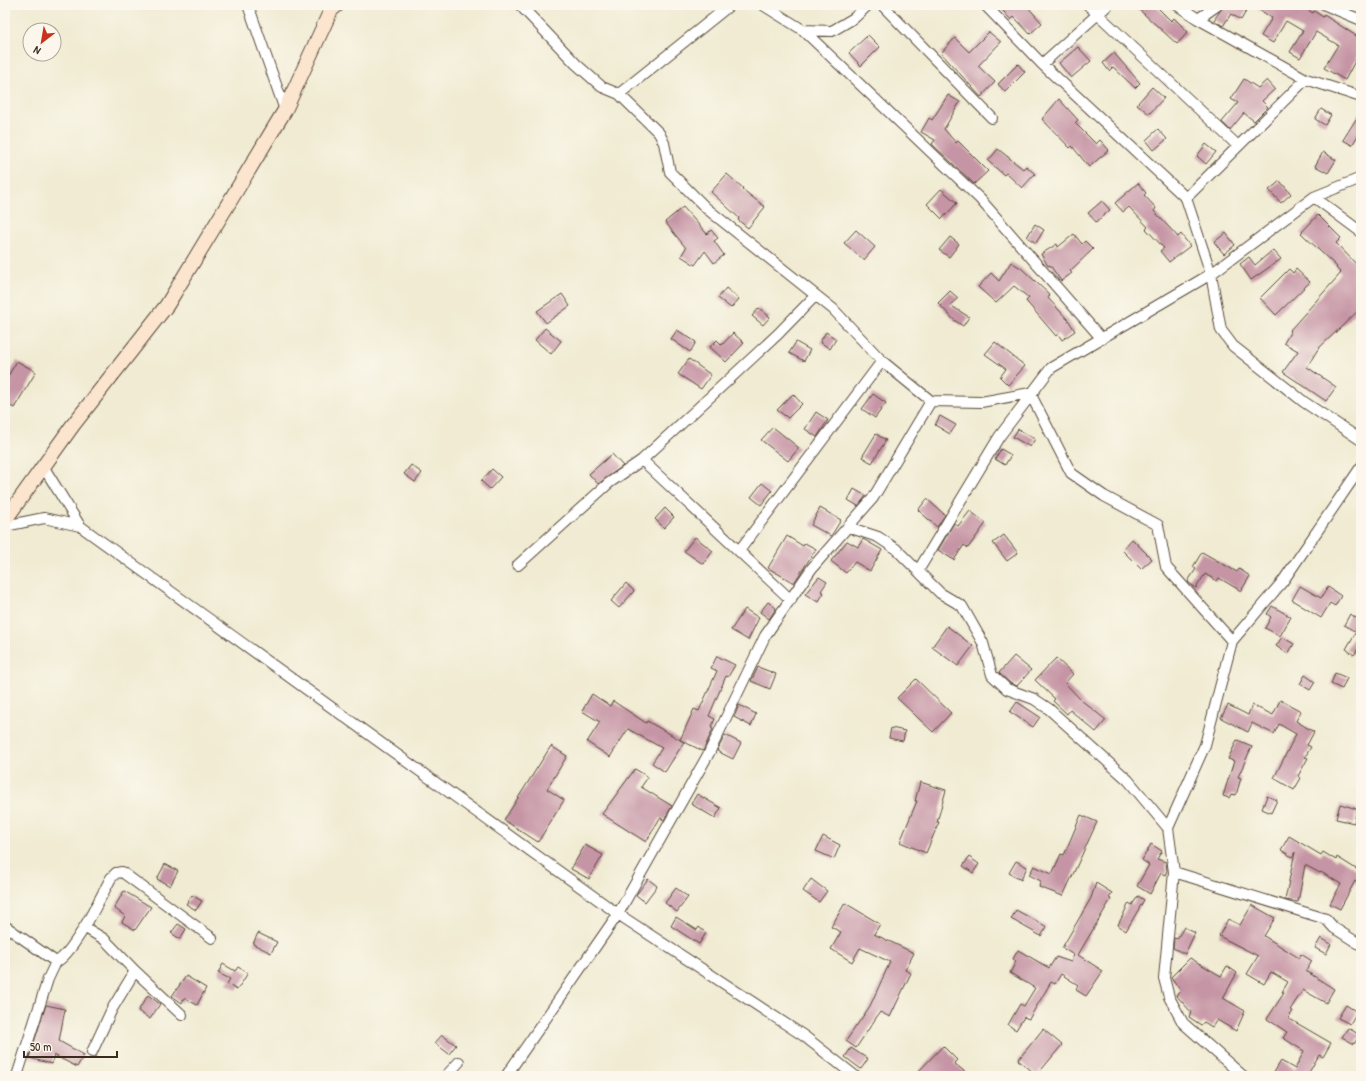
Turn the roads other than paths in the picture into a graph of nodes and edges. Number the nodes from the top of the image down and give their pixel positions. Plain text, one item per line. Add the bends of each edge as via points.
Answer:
1 (248, 5) edge
2 (337, 5) edge
3 (520, 5) edge
4 (730, 5) edge
5 (763, 5) edge
6 (868, 5) edge
7 (882, 5) edge
8 (985, 5) edge
9 (1088, 5) edge
10 (1108, 5) edge
11 (1177, 5) edge
12 (1218, 5) edge
13 (1325, 5) edge
14 (1098, 14) junction
15 (1198, 20) junction
16 (1361, 20) edge
17 (803, 30) junction
18 (1042, 64) junction
19 (1306, 79) junction
20 (619, 94) junction
21 (1361, 97) edge
22 (285, 110) junction
23 (992, 118) dead end
24 (1238, 146) junction
25 (1361, 178) edge
26 (1314, 197) junction
27 (1186, 198) junction
28 (1361, 232) edge
29 (1211, 274) junction
30 (815, 296) junction
31 (1102, 338) junction
32 (882, 361) junction
33 (1030, 393) junction
34 (931, 401) junction
35 (1361, 440) edge
36 (642, 460) junction
37 (43, 466) junction
38 (1361, 468) edge
39 (5, 520) edge
40 (5, 526) edge
41 (80, 526) junction
42 (848, 527) junction
43 (739, 551) junction
44 (518, 565) dead end
45 (918, 571) junction
46 (791, 600) junction
47 (1232, 641) junction
48 (1168, 828) junction
49 (1174, 872) junction
50 (618, 914) junction
51 (5, 926) edge
52 (84, 927) junction
53 (212, 938) dead end
54 (1361, 945) edge
55 (56, 962) junction
56 (135, 971) junction
57 (182, 1015) dead end
58 (92, 1052) dead end
59 (459, 1062) dead end
60 (17, 1076) edge
61 (446, 1076) edge
62 (506, 1076) edge
63 (855, 1076) edge
64 (1243, 1076) edge

1 - 22 street
2 - 22 street via 331,10
3 - 20 street via 576,64 602,87
4 - 20 street
5 - 17 street
6 - 17 street via 854,18 832,31
7 - 23 street
8 - 18 street
9 - 14 street
10 - 14 street
11 - 15 street
12 - 15 street
13 - 16 street
14 - 18 street
14 - 24 street
15 - 19 street
17 - 31 street via 980,199
18 - 27 street
19 - 21 street
19 - 24 street
20 - 30 street via 659,133 664,143 670,172 706,208
22 - 37 street via 167,305
24 - 27 street
25 - 26 street
26 - 28 street
26 - 29 street
27 - 29 street
29 - 31 street
29 - 35 street via 1221,330 1233,346 1304,402
30 - 32 street via 833,309
30 - 36 street via 778,334
31 - 33 street via 1051,368
32 - 34 street
32 - 43 street
33 - 34 street via 981,402
33 - 45 street via 999,437
33 - 47 street via 1071,473 1104,496 1158,525 1166,567
34 - 42 street via 873,498
36 - 43 street
36 - 44 street via 609,483
37 - 39 street
37 - 41 street
38 - 47 street via 1283,581
40 - 41 street via 44,518
41 - 50 street
42 - 45 street via 878,537 896,549
42 - 46 street via 812,568
43 - 46 street
45 - 48 street via 940,593 962,606 983,643 992,675 1007,689 1034,699 1049,709 1128,780
46 - 50 street via 765,636 709,753
47 - 48 street via 1205,745
48 - 49 street
49 - 54 street via 1326,918 1334,928
49 - 64 street via 1164,978 1170,997 1183,1023
50 - 62 street
50 - 63 street via 804,1036
51 - 55 street
52 - 53 street via 111,878 122,872
52 - 55 street via 64,958
52 - 56 street via 104,939
55 - 60 street via 48,979
56 - 57 street
56 - 58 street via 112,1009
59 - 61 street

